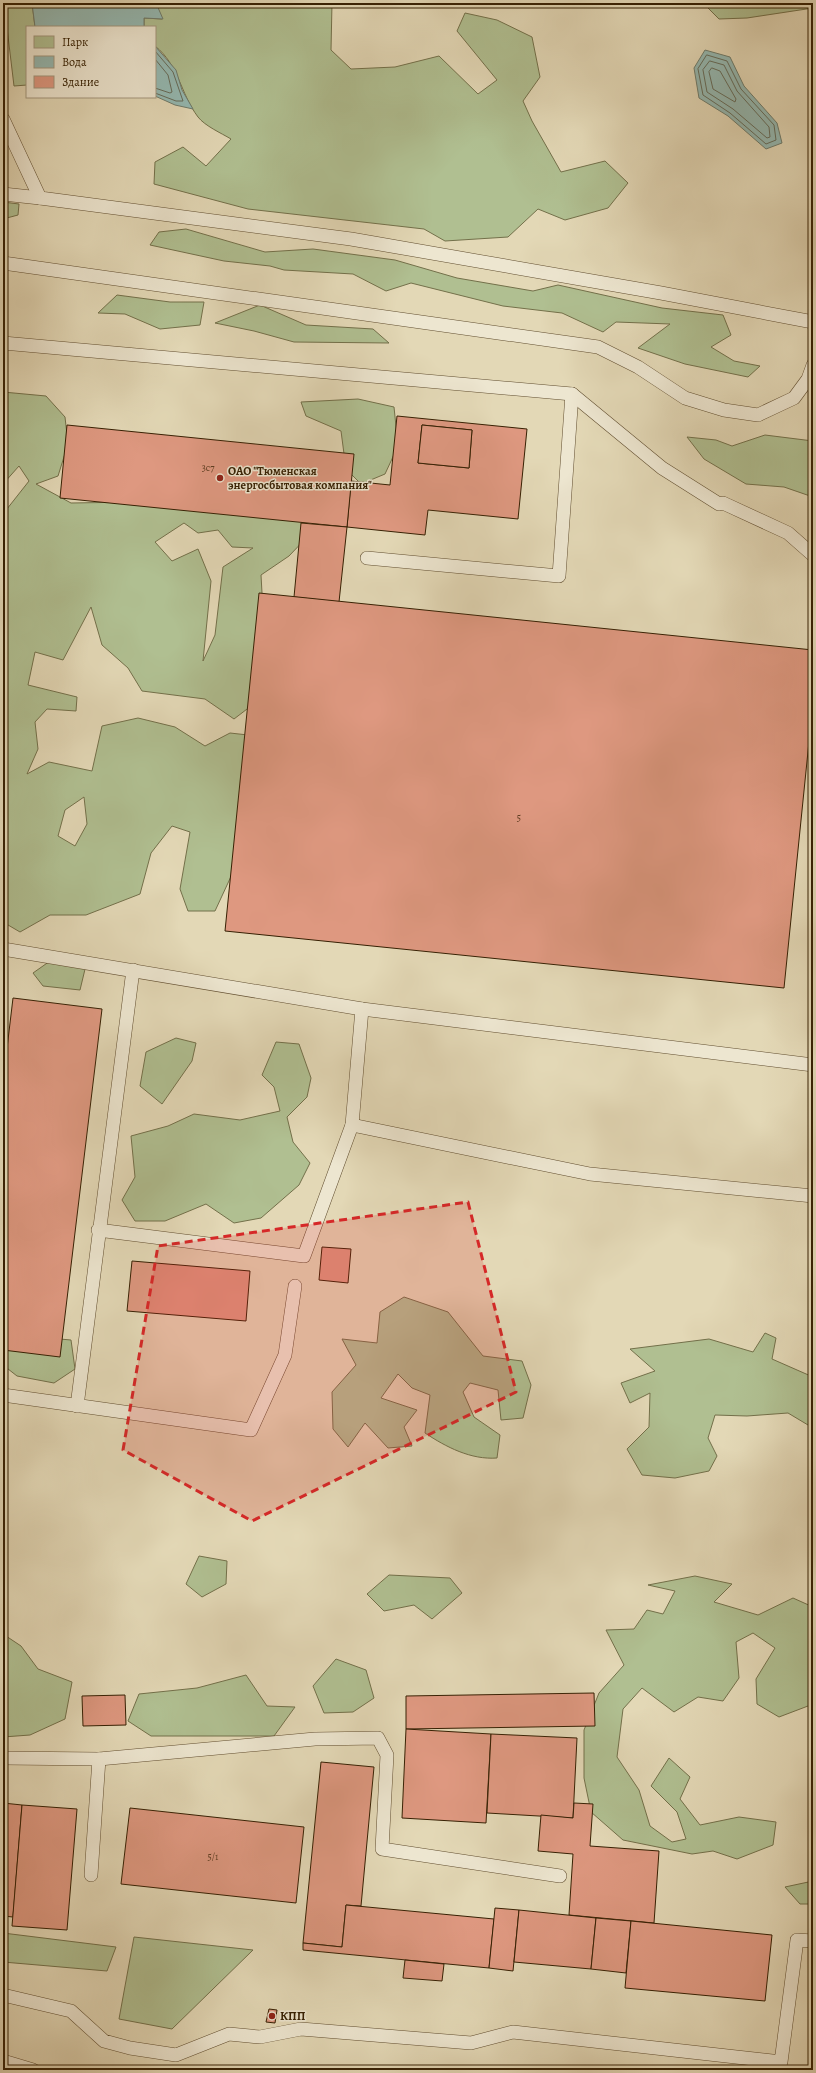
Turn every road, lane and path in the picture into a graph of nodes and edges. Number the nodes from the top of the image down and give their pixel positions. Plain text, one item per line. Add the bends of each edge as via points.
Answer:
1 (3, 119) edge
2 (3, 194) edge
3 (40, 198) junction
4 (3, 263) edge
5 (813, 322) edge
6 (3, 343) edge
7 (813, 365) edge
8 (572, 394) junction
9 (813, 555) edge
10 (367, 558) dead end
11 (3, 949) edge
12 (133, 970) junction
13 (362, 1009) junction
14 (813, 1065) edge
15 (352, 1125) junction
16 (813, 1196) edge
17 (98, 1230) junction
18 (295, 1286) dead end
19 (3, 1395) edge
20 (77, 1406) junction
21 (3, 1758) edge
22 (99, 1759) junction
23 (91, 1875) dead end
24 (560, 1876) dead end
25 (813, 1941) edge
26 (3, 1995) edge
27 (3, 2061) edge
28 (33, 2070) edge

1 - 3 lane
2 - 3 lane
3 - 5 lane via 351,238
4 - 7 lane via 598,347 638,368 685,398 724,410 758,415 794,398 808,380
6 - 8 lane
8 - 9 lane via 662,468 719,504 723,502 788,533
8 - 10 lane via 559,576
11 - 12 lane
12 - 13 lane
12 - 17 lane
13 - 14 lane
13 - 15 lane
15 - 16 lane via 590,1174
15 - 17 lane via 304,1256
17 - 20 lane
18 - 20 lane via 285,1355 251,1430
19 - 20 lane
21 - 22 lane
22 - 23 lane
22 - 24 lane via 315,1739 378,1738 387,1755 382,1849
25 - 26 lane via 797,1940 781,2062 513,2032 470,2043 301,2029 260,2037 229,2034 176,2055 104,2042 71,2011
27 - 28 lane

